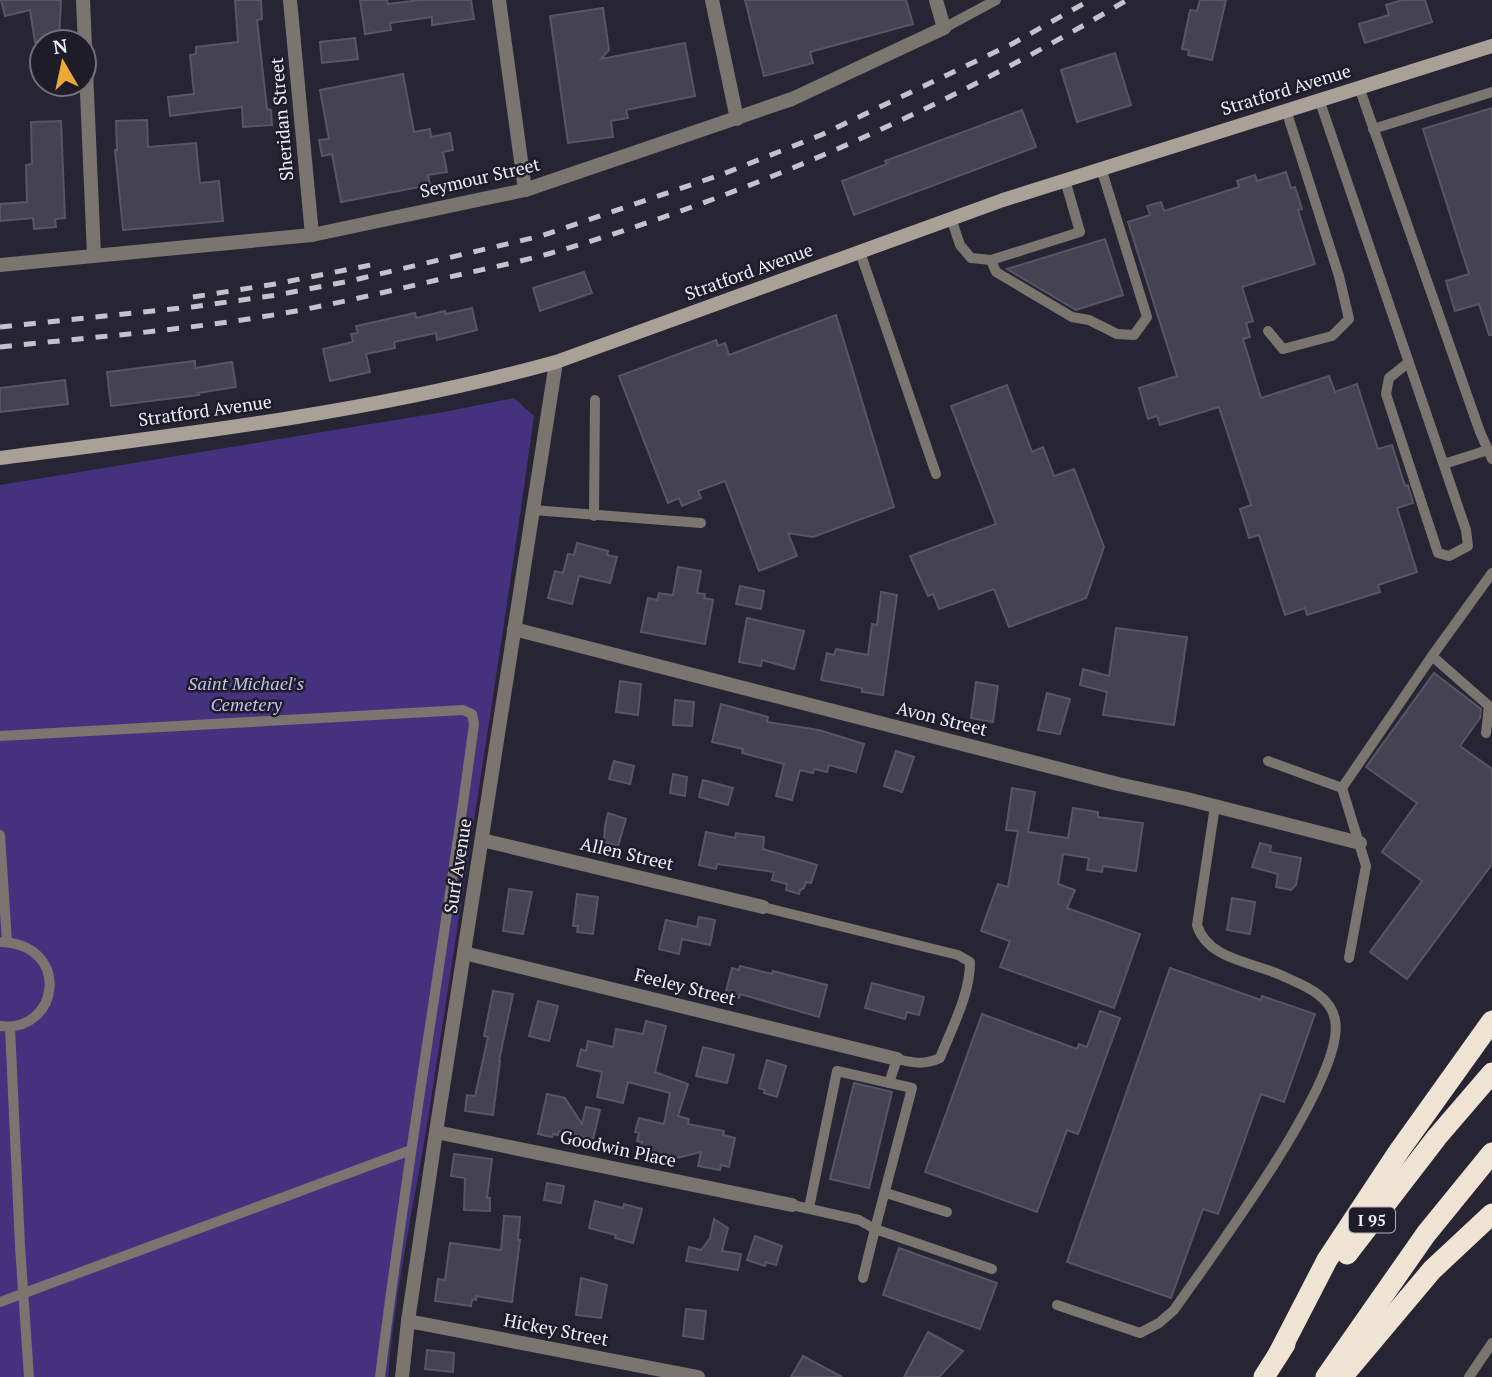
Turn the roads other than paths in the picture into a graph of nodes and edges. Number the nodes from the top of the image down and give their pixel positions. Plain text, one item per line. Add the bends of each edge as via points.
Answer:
1 (83, 0) edge
2 (290, 0) edge
3 (499, 0) edge
4 (712, 0) edge
5 (936, 0) edge
6 (993, 1) edge
7 (944, 28) junction
8 (1492, 46) edge
9 (1359, 87) junction
10 (1492, 92) edge
11 (1319, 99) junction
12 (1286, 110) junction
13 (737, 120) junction
14 (1373, 129) junction
15 (1101, 168) junction
16 (1065, 180) junction
17 (525, 190) junction
18 (951, 218) junction
19 (312, 235) junction
20 (860, 252) junction
21 (94, 255) junction
22 (991, 260) junction
23 (0, 265) edge
24 (1268, 331) dead end
25 (556, 362) junction
26 (1409, 362) junction
27 (595, 400) dead end
28 (1490, 454) edge
29 (0, 458) edge
30 (1444, 464) junction
31 (936, 474) dead end
32 (533, 510) junction
33 (594, 516) junction
34 (701, 523) dead end
35 (1492, 573) edge
36 (514, 629) junction
37 (1432, 656) junction
38 (1486, 733) dead end
39 (0, 736) edge
40 (1268, 761) dead end
41 (1342, 788) junction
42 (1216, 806) junction
43 (0, 835) edge
44 (482, 840) junction
45 (1360, 843) junction
46 (763, 907) joint
47 (3, 942) edge
48 (464, 953) junction
49 (1349, 958) dead end
50 (1492, 1021) edge
51 (5, 1027) edge
52 (897, 1059) junction
53 (1492, 1073) edge
54 (889, 1083) junction
55 (436, 1132) junction
56 (411, 1150) junction
57 (1492, 1153) edge
58 (886, 1193) junction
59 (792, 1205) joint
60 (809, 1208) junction
61 (947, 1212) dead end
62 (1492, 1214) edge
63 (876, 1229) junction
64 (992, 1269) dead end
65 (863, 1278) dead end
66 (23, 1293) junction
67 (0, 1303) edge
68 (1057, 1305) dead end
69 (408, 1321) junction
70 (1492, 1343) edge
71 (1278, 1355) junction
72 (29, 1377) edge
73 (380, 1377) edge
74 (402, 1377) edge
75 (698, 1377) edge
76 (1264, 1377) edge
77 (1326, 1377) edge
78 (1342, 1377) edge
79 (1469, 1377) edge

1 - 21 street
2 - 19 street, Sheridan Street
3 - 17 street
4 - 13 street
5 - 7 street
6 - 7 lane
7 - 13 street, Seymour Street
8 - 9 main road, Stratford Avenue
9 - 11 main road, Stratford Avenue
9 - 14 lane
10 - 14 lane
11 - 12 main road, Stratford Avenue
11 - 26 lane
12 - 15 main road, Stratford Avenue
12 - 24 lane via 1349,319 1332,336 1283,349
13 - 17 street, Seymour Street
14 - 28 lane
15 - 16 main road, Stratford Avenue
15 - 22 lane via 1147,317 1134,335 1117,334 1072,317 996,272
16 - 18 main road, Stratford Avenue
16 - 22 lane via 1080,232
17 - 19 street, Seymour Street
18 - 20 main road, Stratford Avenue
18 - 22 lane via 960,245 971,258
19 - 21 street, Seymour Street
20 - 25 main road, Stratford Avenue
20 - 31 lane
21 - 23 street, Seymour Street
25 - 29 main road, Stratford Avenue via 351,408
25 - 32 street, Surf Avenue
26 - 30 lane
26 - 30 lane via 1389,378 1386,394 1438,553 1449,556 1468,546
27 - 33 lane
28 - 30 lane
32 - 33 lane
32 - 36 street, Surf Avenue
33 - 34 lane
35 - 37 lane
36 - 42 street, Avon Street
36 - 44 street, Surf Avenue
37 - 38 lane via 1489,706
37 - 41 lane
39 - 56 lane via 472,713 461,821
40 - 41 lane
41 - 45 lane
42 - 45 street, Avon Street
42 - 68 lane via 1200,932 1206,943 1224,955 1282,975 1325,999 1336,1021 1334,1049 1289,1142 1160,1324 1140,1332
43 - 47 lane
44 - 46 street, Allen Street
44 - 48 street, Surf Avenue
45 - 49 lane via 1366,866
46 - 52 lane via 970,962 965,995 940,1058 929,1063
47 - 51 lane via 35,951 46,966 50,984 47,1001 38,1014 25,1023
48 - 52 street, Feeley Street
48 - 55 street, Surf Avenue
50 - 71 highway via 1327,1260
51 - 66 lane
52 - 54 lane
53 - 71 highway, I 95 via 1394,1190
54 - 58 lane via 912,1088
54 - 60 lane via 837,1071
55 - 59 street, Goodwin Place
55 - 69 street, Surf Avenue
56 - 66 lane
56 - 73 lane
57 - 77 highway via 1418,1245
58 - 61 lane
58 - 63 lane
59 - 60 lane
60 - 63 lane via 859,1220
62 - 78 highway via 1432,1270
63 - 64 lane
63 - 65 lane
66 - 67 lane
66 - 72 lane
69 - 74 street, Surf Avenue
69 - 75 street, Hickey Street
70 - 79 lane
71 - 76 highway, I 95

